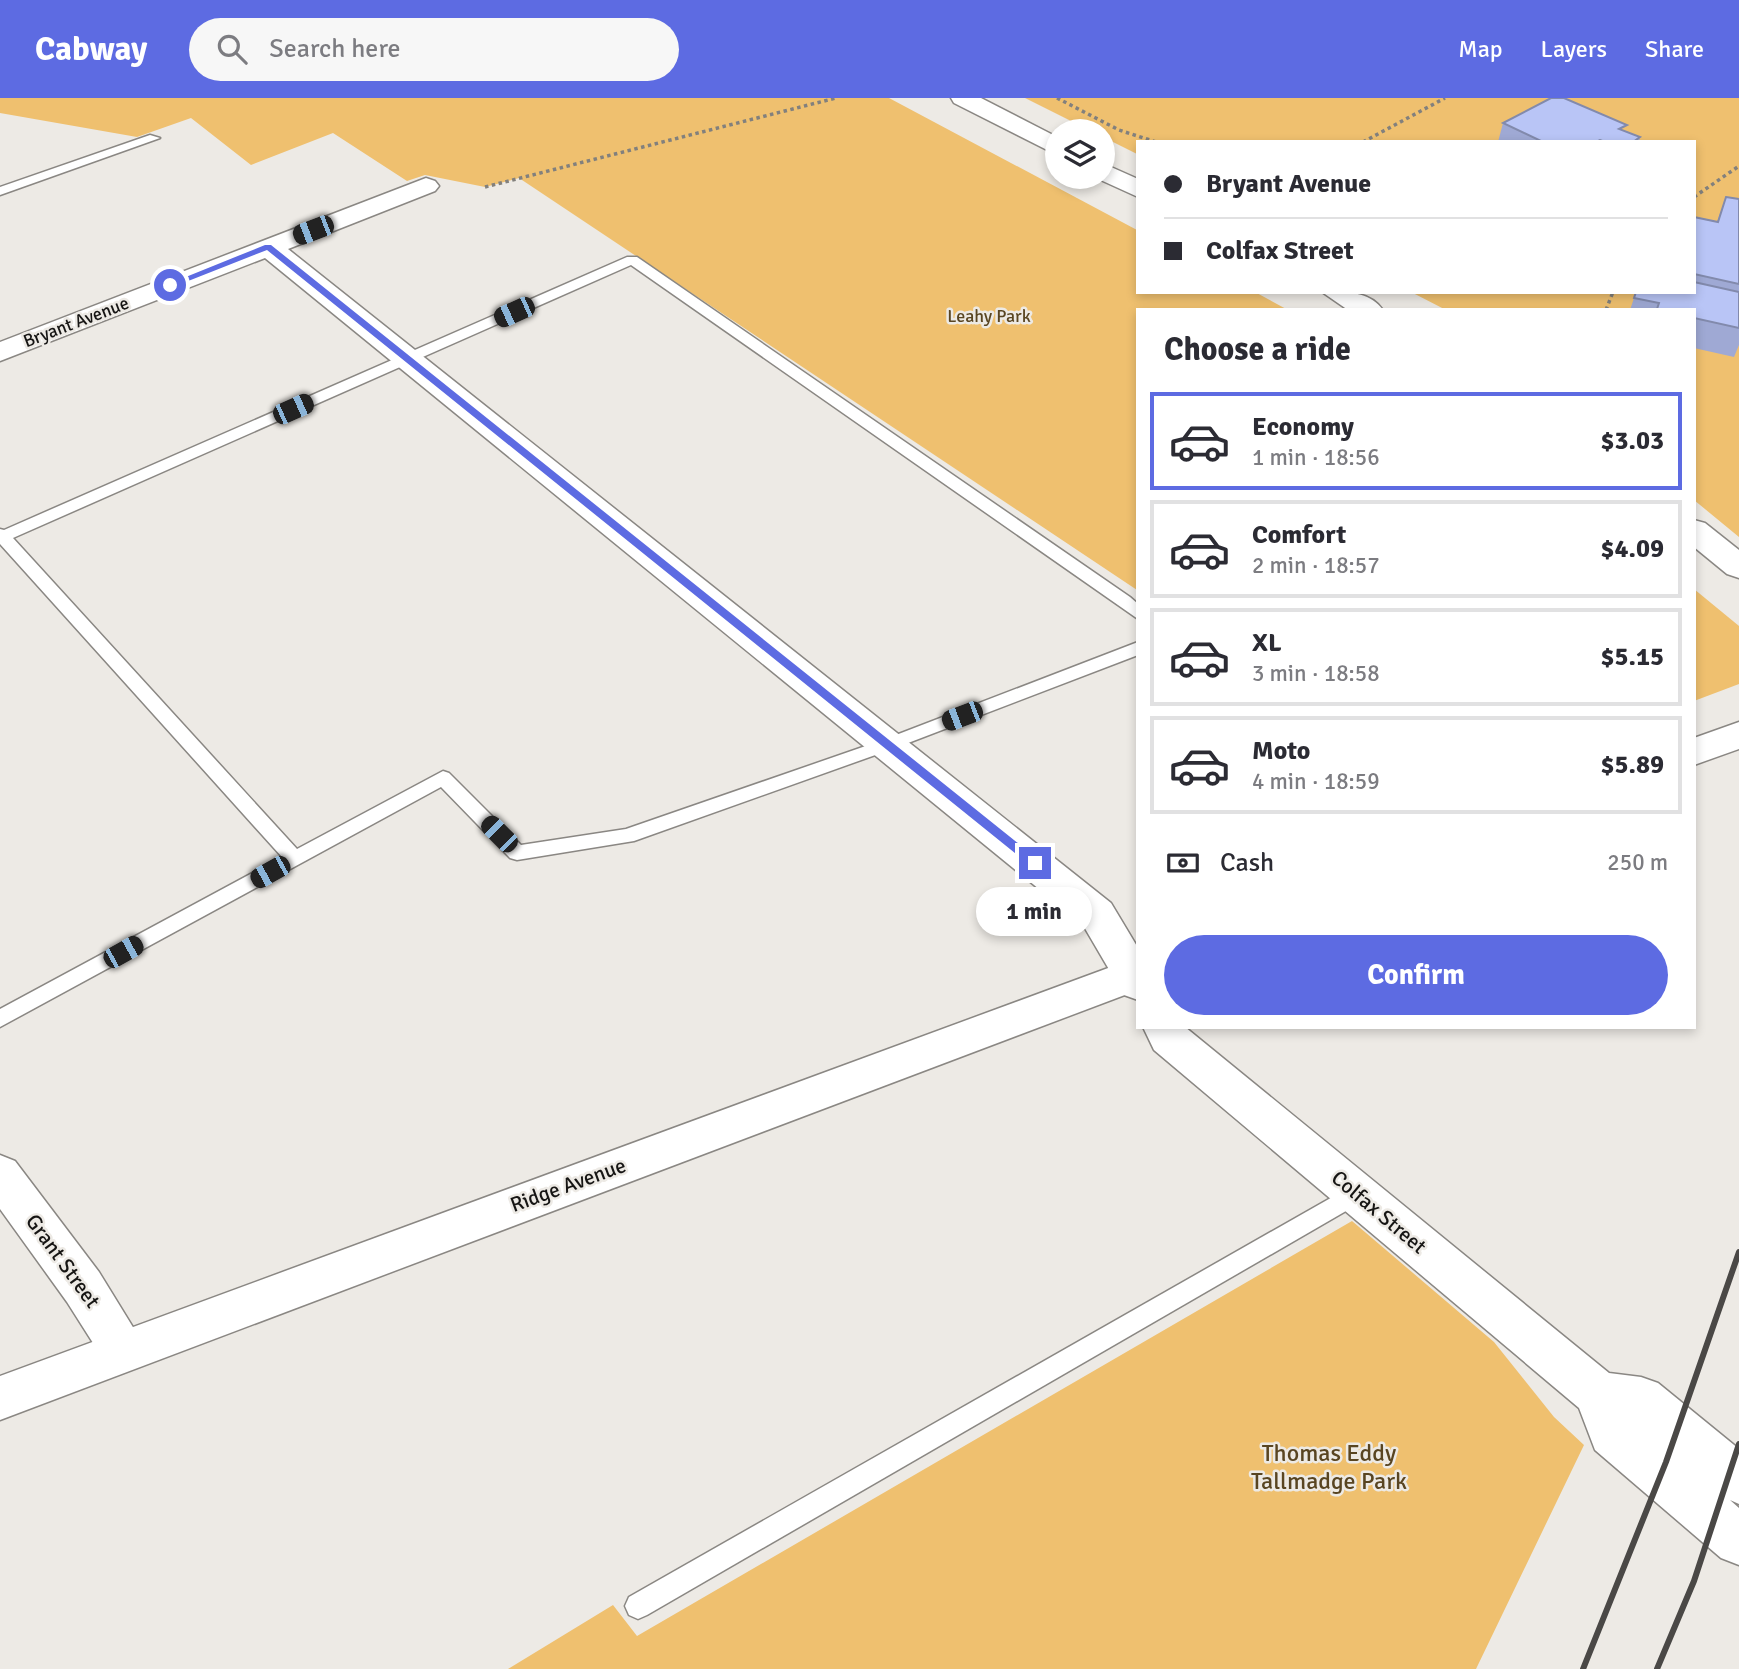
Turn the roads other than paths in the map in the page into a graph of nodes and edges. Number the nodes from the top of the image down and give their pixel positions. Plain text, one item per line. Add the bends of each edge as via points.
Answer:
1 (963, 98) edge
2 (154, 138) dead end
3 (1045, 141) edge
4 (1115, 178) edge
5 (426, 186) dead end
6 (1136, 188) edge
7 (0, 191) edge
8 (268, 247) junction
9 (1340, 294) edge
10 (1365, 308) edge
11 (0, 352) edge
12 (407, 359) junction
13 (1696, 532) edge
14 (1, 536) edge
15 (1739, 567) edge
16 (1136, 612) edge
17 (1136, 649) edge
18 (1739, 735) edge
19 (888, 744) junction
20 (1696, 751) edge
21 (295, 859) junction
22 (1136, 977) edge
23 (0, 1019) edge
24 (1164, 1029) edge
25 (0, 1174) edge
26 (1357, 1194) junction
27 (124, 1350) junction
28 (1599, 1394) junction
29 (0, 1398) edge
30 (1739, 1480) edge
31 (1739, 1540) edge
32 (638, 1606) dead end

1 - 3 street
2 - 7 lane
4 - 6 street
5 - 8 street, Bryant Avenue
8 - 11 street, Bryant Avenue
8 - 12 street
9 - 10 street
12 - 14 lane
12 - 16 lane via 632,260
12 - 19 street
13 - 15 street
14 - 21 lane
17 - 19 lane
18 - 20 street
19 - 21 lane via 627,836 517,853 443,778
19 - 22 street via 1097,914
21 - 23 lane
22 - 27 street, Ridge Avenue
24 - 26 street, Colfax Street
25 - 27 street, Grant Street
26 - 28 street, Colfax Street
26 - 32 lane
27 - 29 street, Ridge Avenue
28 - 30 street via 1641,1399
28 - 31 street via 1612,1434

